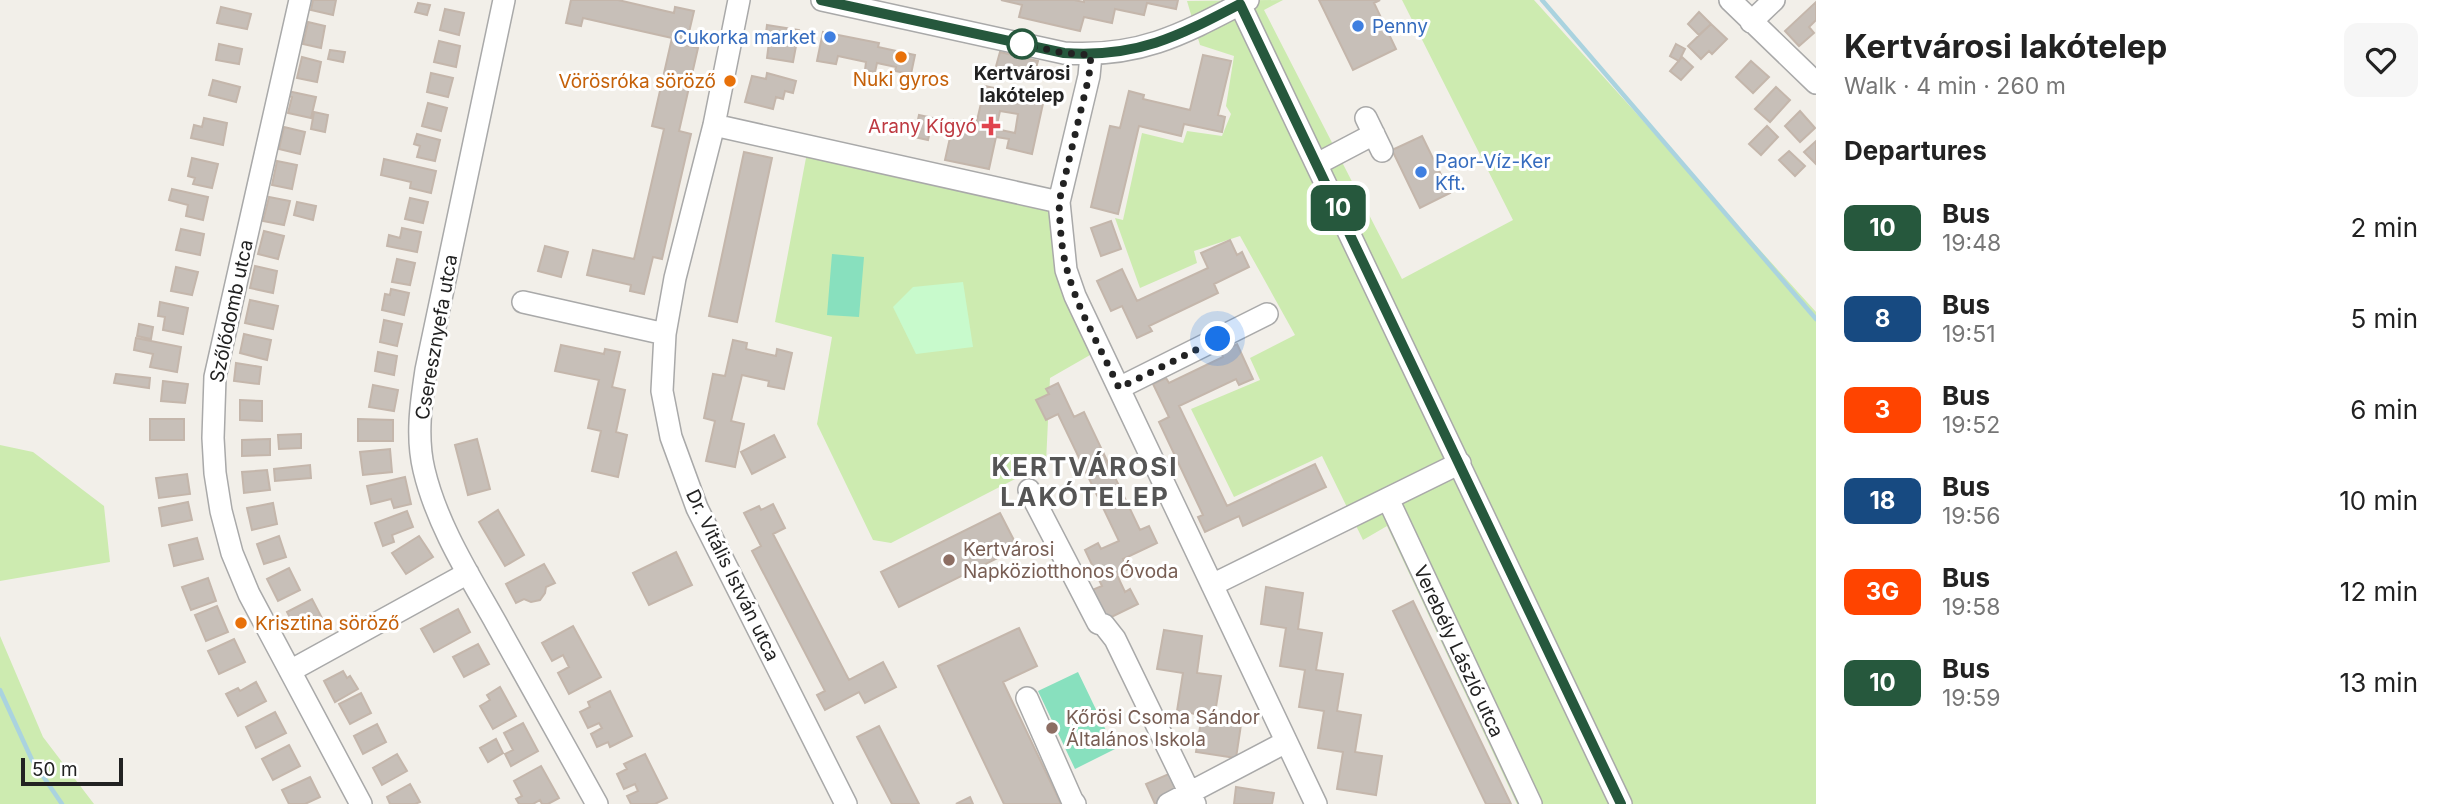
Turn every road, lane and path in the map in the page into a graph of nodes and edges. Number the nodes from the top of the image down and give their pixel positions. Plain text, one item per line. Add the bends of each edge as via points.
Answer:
1 (300, 0) edge
2 (504, 0) edge
3 (739, 0) edge
4 (822, 0) edge
5 (1730, 0) edge
6 (1774, 0) edge
7 (1242, 1) edge
8 (1752, 22) junction
9 (1091, 55) junction
10 (1816, 83) edge
11 (714, 125) junction
12 (1374, 134) dead end
13 (1317, 164) junction
14 (1059, 202) junction
15 (523, 302) dead end
16 (1267, 314) dead end
17 (665, 334) junction
18 (1119, 388) junction
19 (1460, 463) junction
20 (1029, 490) dead end
21 (1388, 499) junction
22 (468, 573) junction
23 (1212, 584) junction
24 (290, 671) junction
25 (1027, 698) dead end
26 (1286, 742) junction
27 (1193, 798) edge
28 (361, 804) edge
29 (597, 804) edge
30 (846, 804) edge
31 (1076, 804) edge
32 (1168, 804) edge
33 (1316, 804) edge
34 (1531, 804) edge
35 (1621, 804) edge

1 - 24 street, Szőlődomb utca via 215,377 213,417 214,461 232,553 248,594
2 - 22 street, Cseresznyefa utca via 426,370 420,422 420,446 432,495
3 - 11 street, Dr. Vitális István utca
4 - 9 street
5 - 8 street
6 - 8 street
7 - 9 street via 1157,44
7 - 13 street
8 - 10 street
9 - 14 street
11 - 14 street
11 - 17 street, Dr. Vitális István utca
12 - 13 street
13 - 19 street
14 - 18 street via 1066,270
15 - 17 street
16 - 18 street
17 - 30 street, Dr. Vitális István utca via 665,414 697,508
18 - 23 street
19 - 21 street
19 - 35 street
20 - 27 street via 1098,623 1115,639
21 - 23 street
21 - 34 street, Verebély László utca
22 - 24 street
22 - 29 street, Cseresznyefa utca
23 - 26 street
24 - 28 street, Szőlődomb utca
25 - 31 street
26 - 27 street
26 - 33 street
27 - 32 street

